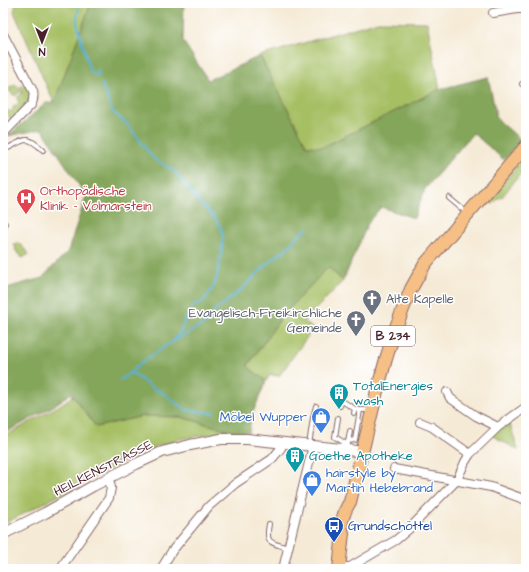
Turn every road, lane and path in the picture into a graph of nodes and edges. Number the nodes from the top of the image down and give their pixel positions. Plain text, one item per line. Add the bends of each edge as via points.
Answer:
1 (526, 9) edge
2 (493, 13) dead end
3 (3, 34) edge
4 (3, 134) edge
5 (8, 148) dead end
6 (43, 150) dead end
7 (524, 151) edge
8 (449, 198) dead end
9 (469, 214) junction
10 (447, 392) dead end
11 (316, 406) dead end
12 (340, 406) dead end
13 (526, 407) edge
14 (372, 409) junction
15 (356, 410) junction
16 (338, 418) dead end
17 (420, 422) dead end
18 (498, 427) junction
19 (350, 431) dead end
20 (282, 443) junction
21 (348, 445) junction
22 (311, 446) junction
23 (362, 452) junction
24 (470, 454) junction
25 (394, 469) dead end
26 (109, 478) junction
27 (457, 480) junction
28 (526, 500) edge
29 (269, 524) dead end
30 (3, 534) edge
31 (288, 548) junction
32 (339, 568) edge
33 (60, 569) edge
34 (161, 569) edge
35 (283, 569) edge

1 - 2 street
3 - 4 street via 34,95 31,105
5 - 6 lane via 32,140
7 - 9 main road, B 234
8 - 9 lane
9 - 14 main road, B 234 via 425,264 411,289 396,327
10 - 18 street via 450,398 476,416
11 - 22 lane
12 - 15 lane via 342,401
13 - 18 street
14 - 15 lane
14 - 23 main road, B 234
15 - 21 lane via 354,440
16 - 21 lane via 335,437
17 - 24 street via 432,427
18 - 24 street
19 - 21 lane
20 - 22 street, HEILKENSTRASSE
20 - 26 street, HEILKENSTRASSE via 257,439 221,439 190,445 162,452
20 - 34 street via 272,459 236,483 209,506 172,551
21 - 22 street, HEILKENSTRASSE
21 - 23 street, HEILKENSTRASSE
22 - 31 street
23 - 32 main road, B 234 via 342,526
24 - 27 street
25 - 27 street
26 - 30 street, HEILKENSTRASSE
26 - 33 street via 109,498
27 - 28 street via 491,487
27 - 32 street via 396,540 350,567
29 - 31 lane via 269,541
31 - 35 street

